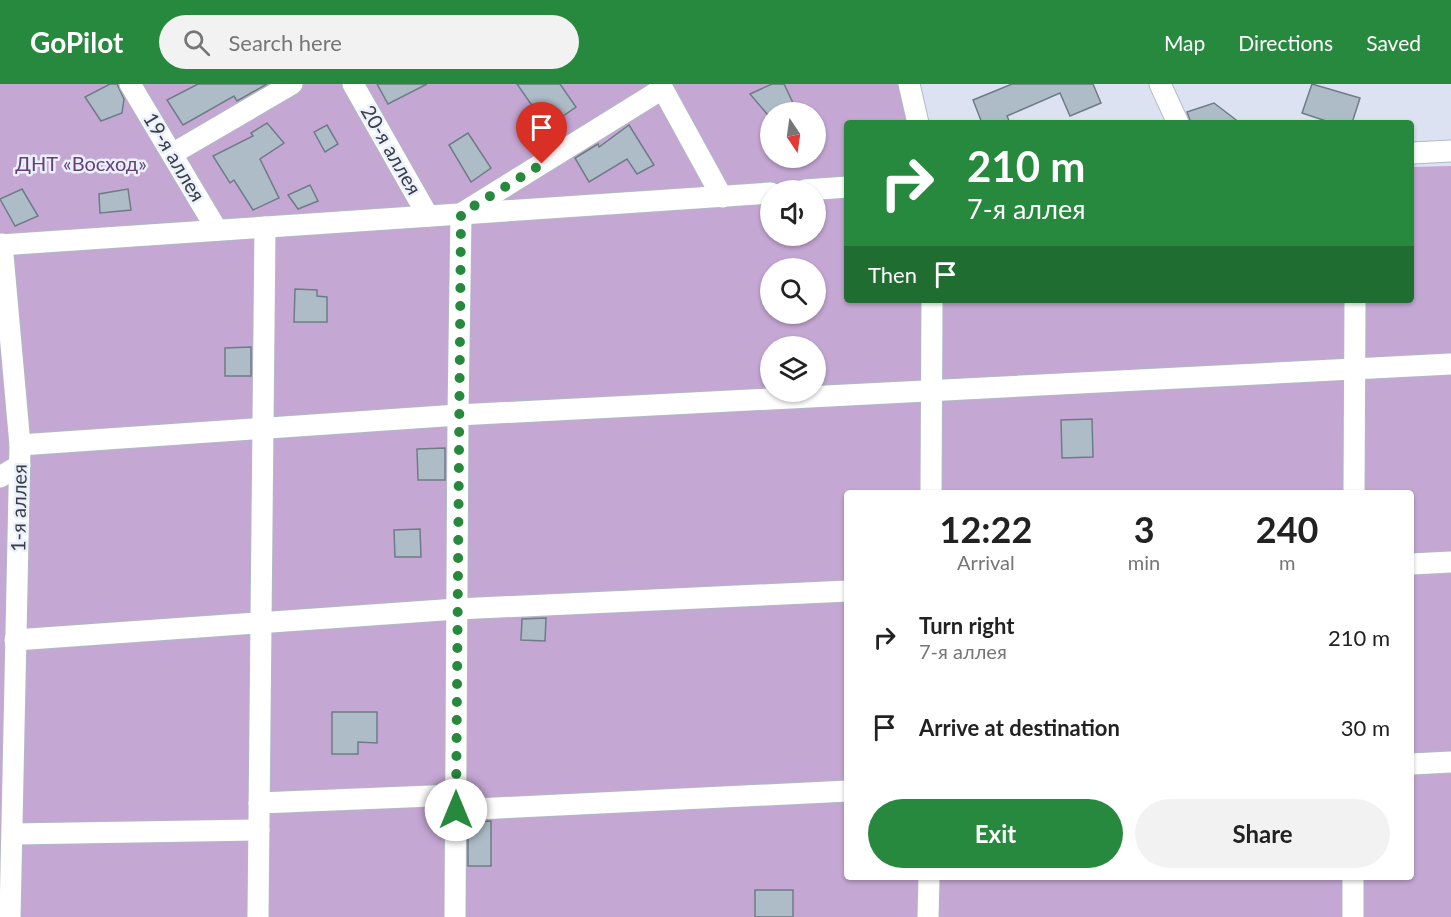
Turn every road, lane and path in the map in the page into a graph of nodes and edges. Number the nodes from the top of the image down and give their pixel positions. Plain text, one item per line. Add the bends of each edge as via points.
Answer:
1 (130, 84) edge
2 (292, 84) edge
3 (353, 84) edge
4 (909, 84) edge
5 (1160, 84) edge
6 (661, 86) edge
7 (917, 120) edge
8 (1177, 120) edge
9 (1451, 151) edge
10 (1414, 153) edge
11 (172, 154) junction
12 (844, 187) edge
13 (826, 189) edge
14 (760, 194) edge
15 (722, 197) junction
16 (461, 214) junction
17 (428, 216) junction
18 (265, 227) junction
19 (217, 230) junction
20 (1, 245) edge
21 (932, 303) edge
22 (1355, 303) edge
23 (1451, 364) edge
24 (1354, 369) junction
25 (932, 390) junction
26 (458, 415) junction
27 (263, 428) junction
28 (20, 455) junction
29 (0, 477) edge
30 (931, 490) edge
31 (1354, 490) edge
32 (1451, 562) edge
33 (1414, 564) edge
34 (844, 591) edge
35 (457, 609) junction
36 (261, 623) junction
37 (15, 640) junction
38 (1451, 762) edge
39 (1414, 764) edge
40 (844, 792) edge
41 (259, 803) junction
42 (456, 803) junction
43 (259, 830) junction
44 (13, 834) junction
45 (929, 880) edge
46 (1353, 880) edge
47 (10, 917) edge
48 (258, 917) edge
49 (455, 917) edge
50 (928, 917) edge
51 (1353, 917) edge

1 - 11 street, 19-я аллея
2 - 11 street
3 - 17 street, 20-я аллея
4 - 7 street
5 - 8 street
6 - 15 street
6 - 16 street
9 - 10 street
11 - 19 street, 19-я аллея
12 - 13 street
14 - 15 street
15 - 16 street
16 - 17 street
16 - 26 street
17 - 18 street
18 - 19 street
18 - 27 street
19 - 20 street
20 - 28 street, 1-я аллея
21 - 25 street
22 - 24 street
23 - 24 street
24 - 25 street
24 - 31 street
25 - 26 street
25 - 30 street
26 - 27 street
26 - 35 street
27 - 28 street
27 - 36 street
28 - 29 street
28 - 37 street, 1-я аллея
32 - 33 street
34 - 35 street
35 - 36 street
35 - 42 street
36 - 37 street
36 - 41 street
37 - 44 street, 1-я аллея
38 - 39 street
40 - 42 street
41 - 42 street
41 - 43 street
42 - 49 street
43 - 44 street
43 - 48 street
44 - 47 street, 1-я аллея
45 - 50 street
46 - 51 street

